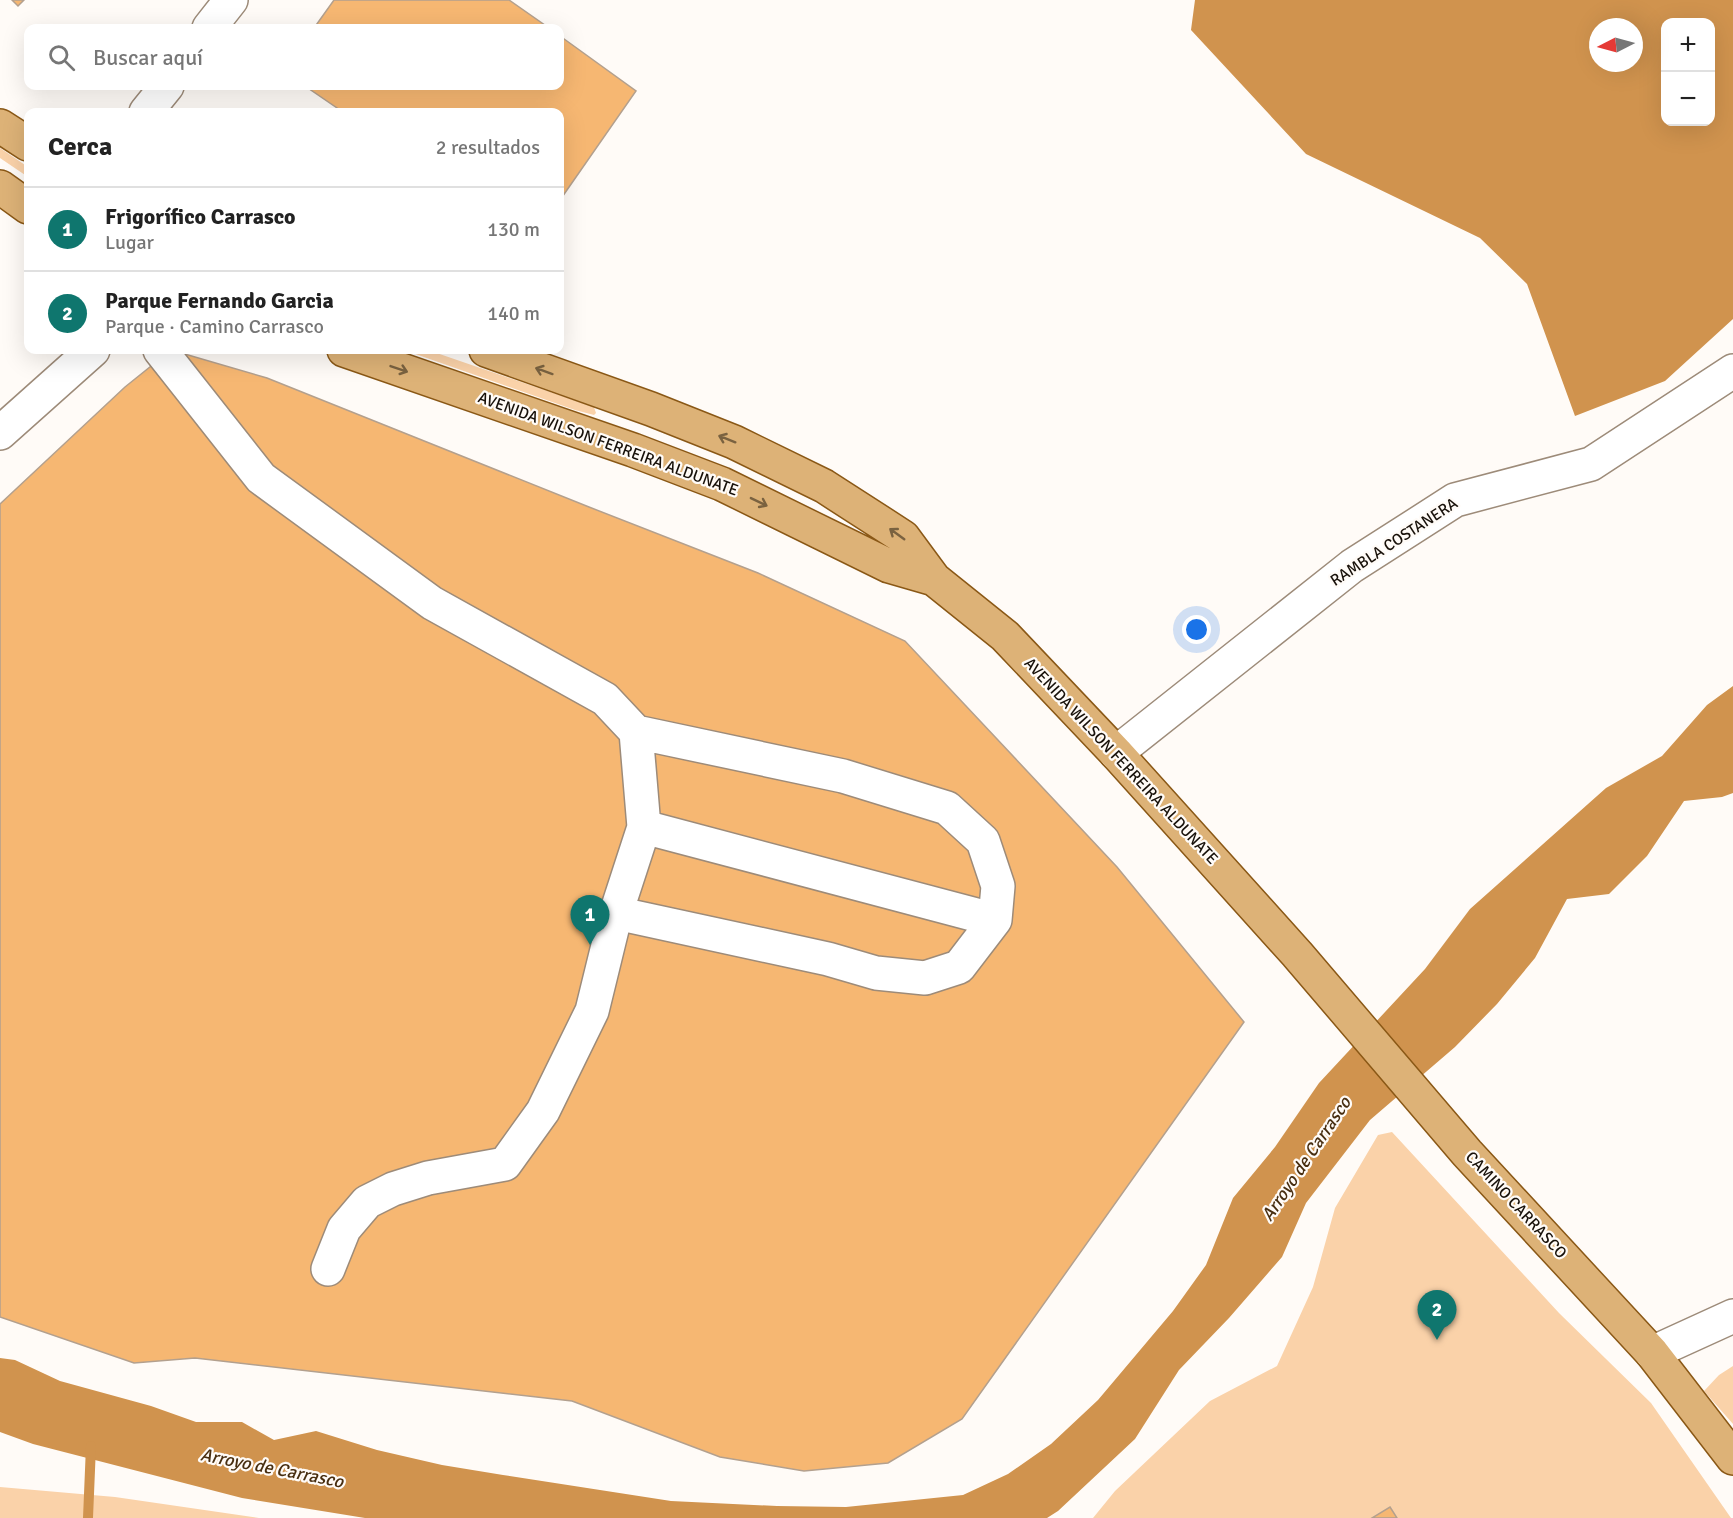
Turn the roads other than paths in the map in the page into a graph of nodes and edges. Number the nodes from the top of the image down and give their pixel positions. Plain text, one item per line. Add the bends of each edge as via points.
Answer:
1 (231, 0) edge
2 (212, 24) edge
3 (163, 90) edge
4 (149, 108) edge
5 (0, 126) edge
6 (24, 141) edge
7 (0, 187) edge
8 (24, 204) edge
9 (89, 354) edge
10 (163, 354) edge
11 (356, 354) edge
12 (497, 354) edge
13 (1733, 371) edge
14 (0, 433) edge
15 (934, 579) junction
16 (636, 732) junction
17 (1116, 753) junction
18 (644, 827) junction
19 (616, 913) junction
20 (995, 920) junction
21 (1297, 954) joint
22 (328, 1269) dead end
23 (1733, 1317) edge
24 (1652, 1353) junction
25 (1733, 1458) edge

1 - 2 street
3 - 4 street
5 - 6 main road
7 - 8 main road
9 - 14 street
10 - 16 street via 261,478 432,603 604,699
11 -> 15 main road, AVENIDA WILSON FERREIRA ALDUNATE via 722,484 889,566
15 -> 12 main road, AVENIDA WILSON FERREIRA ALDUNATE via 903,537 824,486 734,442
13 - 17 street, RAMBLA COSTANERA via 1591,464 1455,500 1352,566
15 - 17 main road, AVENIDA WILSON FERREIRA ALDUNATE via 1005,636
16 - 18 street
16 - 20 street via 843,776 947,808 983,841 998,886
17 - 21 main road, AVENIDA WILSON FERREIRA ALDUNATE
18 - 19 street
18 - 20 street
19 - 20 street via 876,973 925,978 959,967
19 - 22 street via 592,1011 543,1111 505,1164 428,1178 368,1202 344,1229
21 - 24 main road, CAMINO CARRASCO via 1467,1153
23 - 24 street
24 - 25 main road, CAMINO CARRASCO

